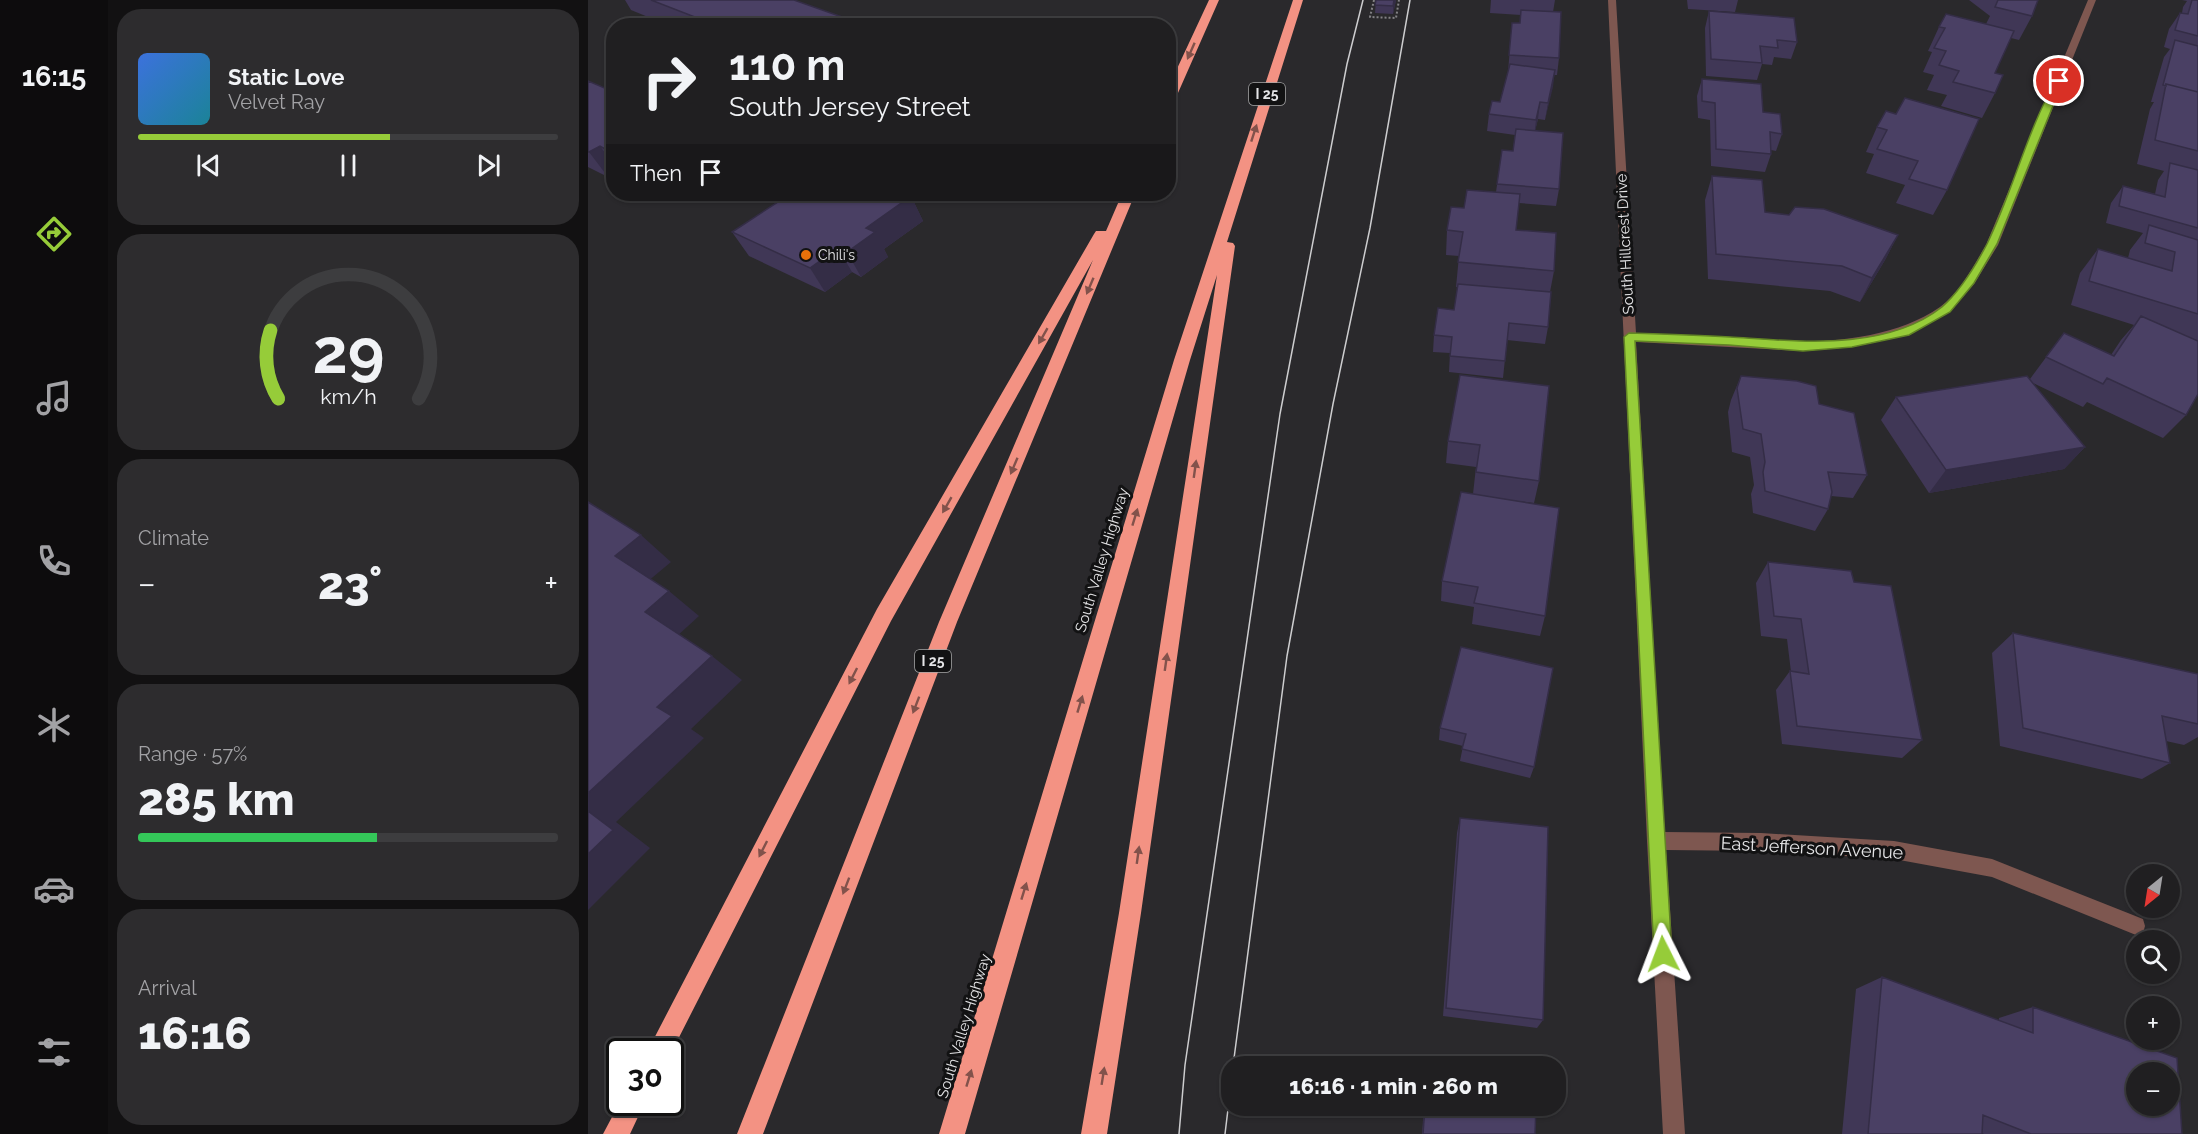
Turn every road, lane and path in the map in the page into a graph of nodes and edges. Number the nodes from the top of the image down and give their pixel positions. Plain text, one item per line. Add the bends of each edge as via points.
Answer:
1 (1214, 0) edge
2 (1298, 0) edge
3 (1374, 0) edge
4 (1400, 0) edge
5 (1612, 0) edge
6 (2092, 0) edge
7 (1176, 84) edge
8 (1236, 189) junction
9 (1122, 201) edge
10 (1123, 201) edge
11 (1629, 337) junction
12 (1656, 841) junction
13 (2136, 926) dead end
14 (666, 1038) edge
15 (626, 1116) edge
16 (616, 1134) edge
17 (750, 1134) edge
18 (952, 1134) edge
19 (1094, 1134) edge
20 (1674, 1134) edge

1 -> 7 highway
8 -> 2 highway, South Valley Highway / I 25
3 - 4 path via 1370,16 1396,18
5 - 11 street, South Hillcrest Drive
6 - 11 street via 1992,244 1970,281 1946,309 1905,332 1852,343 1803,347
18 -> 8 highway, South Valley Highway / I 25
19 -> 8 highway
9 -> 14 highway via 884,615
10 -> 17 highway, I 25 via 948,622
11 - 12 street, South Hillcrest Drive
12 - 13 street, East Jefferson Avenue via 1894,850 1992,868
12 - 20 street, South Hillcrest Drive
15 - 16 highway

